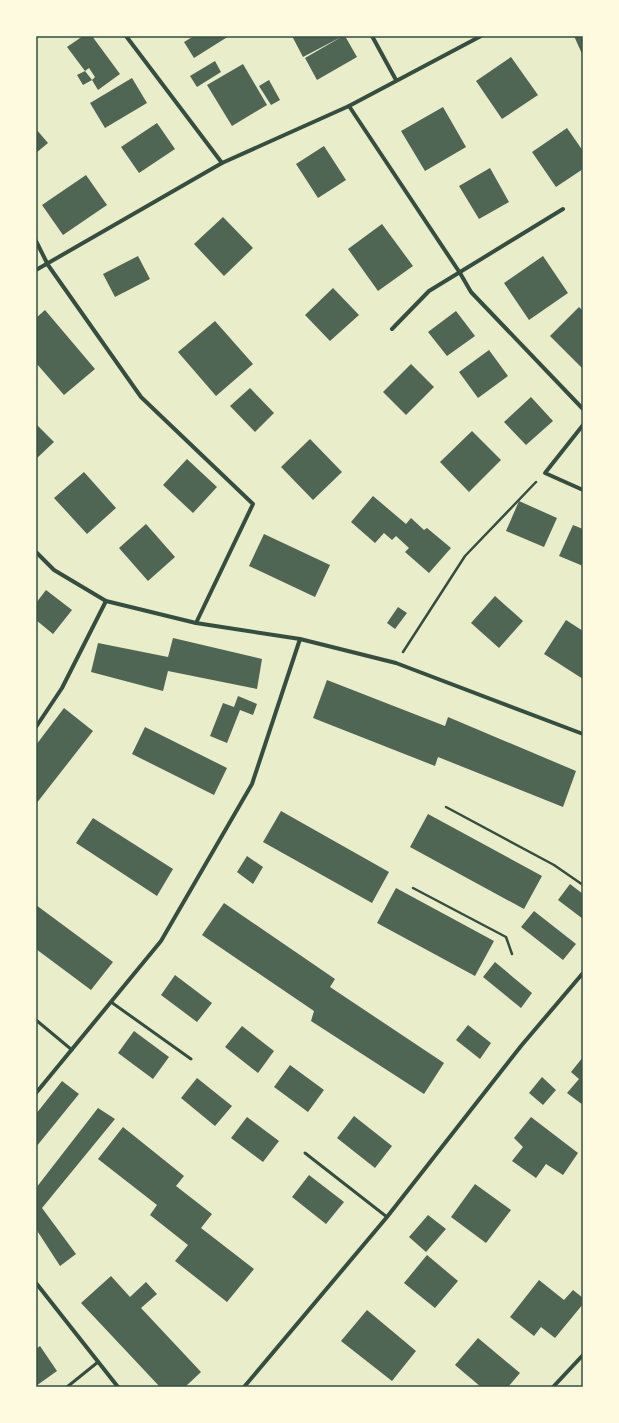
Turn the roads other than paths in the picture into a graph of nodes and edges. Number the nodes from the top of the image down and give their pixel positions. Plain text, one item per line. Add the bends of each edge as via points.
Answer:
1 (126, 36) edge
2 (372, 36) edge
3 (481, 36) edge
4 (396, 80) junction
5 (349, 106) junction
6 (222, 162) junction
7 (563, 209) dead end
8 (36, 241) edge
9 (48, 265) junction
10 (36, 270) edge
11 (460, 272) junction
12 (392, 329) dead end
13 (583, 408) edge
14 (583, 426) edge
15 (583, 490) edge
16 (36, 552) edge
17 (106, 601) junction
18 (196, 623) junction
19 (300, 640) junction
20 (36, 728) edge
21 (583, 734) edge
22 (583, 973) edge
23 (111, 1002) junction
24 (36, 1020) edge
25 (72, 1050) junction
26 (191, 1059) dead end
27 (36, 1094) edge
28 (305, 1153) dead end
29 (387, 1216) junction
30 (36, 1283) edge
31 (583, 1355) edge
32 (98, 1362) junction
33 (67, 1387) edge
34 (118, 1387) edge
35 (244, 1387) edge
36 (553, 1387) edge

1 - 6 street
2 - 4 street
3 - 4 street
4 - 5 street
5 - 6 street
5 - 11 street
6 - 9 street
7 - 11 street
8 - 9 street
9 - 10 street
9 - 18 street via 141,397 253,504
11 - 12 street via 429,291
11 - 13 street via 471,292
14 - 15 street via 546,473
16 - 17 street via 54,570
17 - 18 street
17 - 20 street via 62,688
18 - 19 street
19 - 21 street via 396,663
19 - 23 street via 252,784 161,941
22 - 29 street
23 - 25 street
23 - 26 lane
24 - 25 lane
25 - 27 street
28 - 29 lane
29 - 35 street
30 - 32 street
31 - 36 street
32 - 33 lane
32 - 34 street

